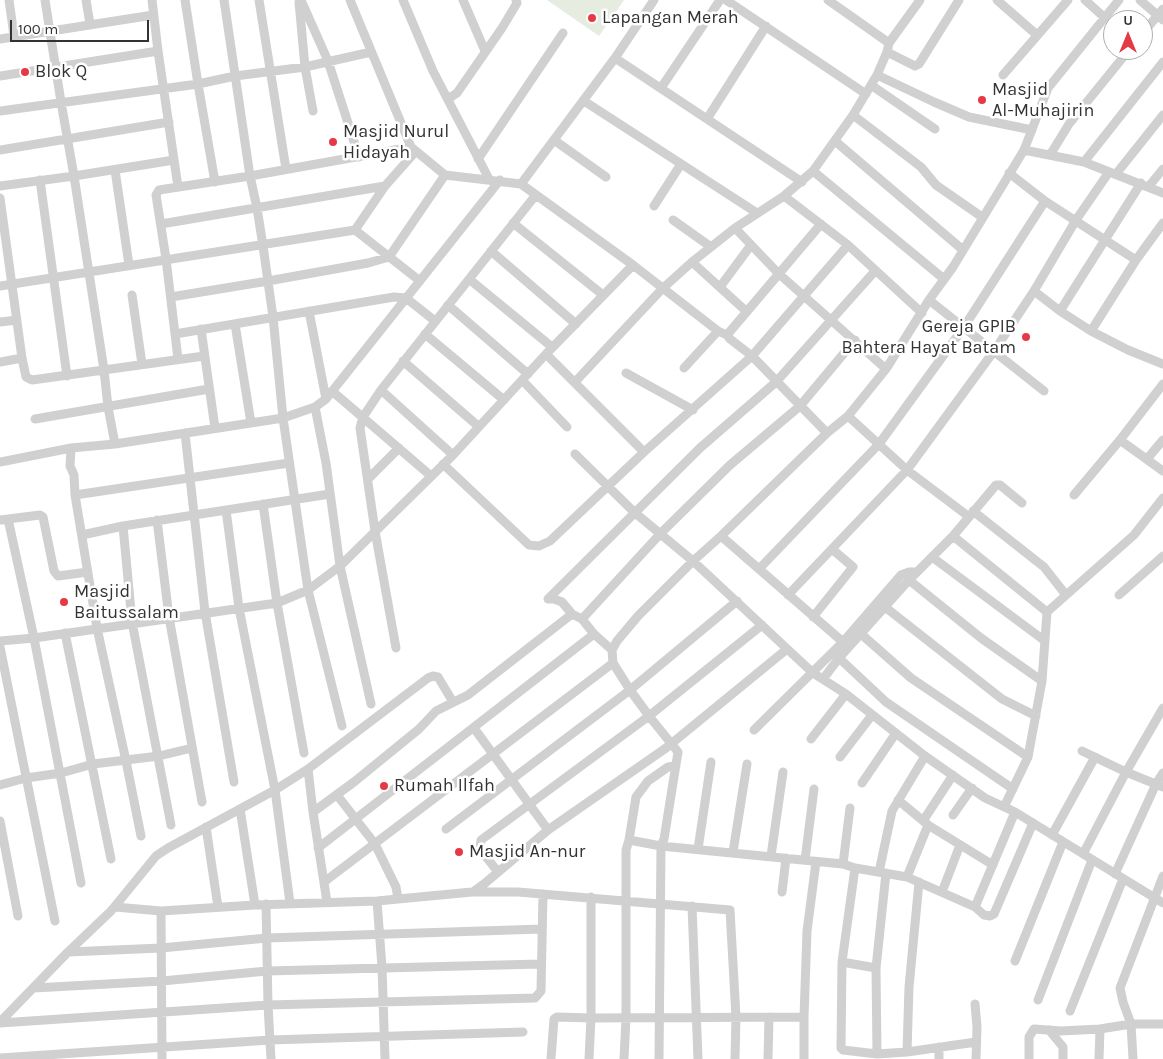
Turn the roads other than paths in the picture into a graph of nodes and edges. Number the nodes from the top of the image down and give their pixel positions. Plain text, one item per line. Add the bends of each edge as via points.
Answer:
1 (9, 0) edge
2 (46, 0) edge
3 (86, 0) edge
4 (152, 0) edge
5 (185, 0) edge
6 (224, 0) edge
7 (259, 0) edge
8 (300, 0) edge
9 (350, 0) edge
10 (403, 0) edge
11 (463, 0) edge
12 (516, 0) edge
13 (654, 0) edge
14 (720, 0) edge
15 (726, 0) edge
16 (828, 0) edge
17 (920, 0) edge
18 (959, 0) edge
19 (997, 0) edge
20 (1068, 0) edge
21 (1085, 0) edge
22 (1119, 0) edge
23 (1140, 0) edge
24 (1111, 10) edge
25 (153, 15) junction
26 (1161, 15) edge
27 (1103, 16) edge
28 (1103, 20) edge
29 (90, 24) junction
30 (766, 26) junction
31 (50, 31) junction
32 (563, 33) dead end
33 (14, 36) junction
34 (1037, 36) junction
35 (0, 39) edge
36 (888, 48) junction
37 (158, 51) junction
38 (485, 51) junction
39 (371, 52) junction
40 (615, 58) junction
41 (1121, 60) edge
42 (328, 61) junction
43 (1163, 62) edge
44 (55, 67) junction
45 (305, 67) junction
46 (269, 72) junction
47 (877, 75) junction
48 (1003, 75) dead end
49 (0, 76) edge
50 (234, 76) junction
51 (198, 84) junction
52 (871, 84) junction
53 (164, 88) junction
54 (661, 88) junction
55 (866, 94) junction
56 (448, 99) junction
57 (584, 101) junction
58 (61, 102) junction
59 (313, 111) dead end
60 (0, 112) edge
61 (853, 115) junction
62 (1163, 116) edge
63 (707, 119) junction
64 (169, 122) junction
65 (935, 129) dead end
66 (1032, 130) junction
67 (68, 139) junction
68 (554, 140) junction
69 (835, 141) junction
70 (414, 149) junction
71 (0, 150) edge
72 (1024, 150) junction
73 (1050, 155) junction
74 (360, 157) junction
75 (478, 158) junction
76 (174, 160) junction
77 (1084, 162) junction
78 (681, 164) junction
79 (286, 169) junction
80 (1163, 169) edge
81 (114, 170) junction
82 (813, 171) junction
83 (1113, 173) junction
84 (1010, 174) junction
85 (74, 176) junction
86 (250, 176) junction
87 (445, 176) junction
88 (606, 177) dead end
89 (40, 180) junction
90 (489, 180) junction
91 (500, 180) junction
92 (216, 182) junction
93 (802, 182) junction
94 (521, 184) junction
95 (1145, 185) junction
96 (0, 186) edge
97 (385, 186) junction
98 (178, 187) junction
99 (1163, 193) edge
100 (535, 196) junction
101 (784, 196) junction
102 (0, 198) edge
103 (1046, 201) junction
104 (654, 206) dead end
105 (257, 208) junction
106 (757, 213) junction
107 (1, 214) edge
108 (982, 217) junction
109 (673, 220) dead end
110 (1076, 220) junction
111 (513, 223) junction
112 (160, 224) junction
113 (821, 224) junction
114 (1163, 224) edge
115 (735, 228) junction
116 (355, 230) junction
117 (1105, 239) junction
118 (751, 245) junction
119 (848, 245) junction
120 (263, 246) junction
121 (3, 247) edge
122 (711, 247) junction
123 (963, 250) junction
124 (491, 251) junction
125 (389, 257) junction
126 (166, 259) junction
127 (1136, 260) junction
128 (692, 262) junction
129 (129, 265) junction
130 (633, 265) junction
131 (875, 271) junction
132 (89, 273) junction
133 (778, 273) junction
134 (53, 279) junction
135 (469, 279) junction
136 (944, 279) junction
137 (268, 281) junction
138 (420, 281) junction
139 (12, 285) junction
140 (0, 286) edge
141 (720, 287) junction
142 (662, 289) junction
143 (1034, 291) junction
144 (603, 295) junction
145 (132, 296) dead end
146 (171, 297) junction
147 (804, 297) junction
148 (406, 298) junction
149 (930, 300) junction
150 (448, 305) junction
151 (310, 311) junction
152 (1060, 311) junction
153 (747, 312) junction
154 (922, 313) junction
155 (273, 317) junction
156 (17, 320) junction
157 (830, 320) junction
158 (436, 321) junction
159 (0, 322) edge
160 (235, 324) junction
161 (576, 324) junction
162 (964, 327) junction
163 (201, 329) junction
164 (718, 331) junction
165 (1091, 331) junction
166 (176, 334) junction
167 (425, 334) junction
168 (727, 335) junction
169 (855, 340) junction
170 (994, 350) junction
171 (549, 351) junction
172 (204, 356) junction
173 (752, 356) junction
174 (22, 358) junction
175 (178, 359) junction
176 (403, 361) junction
177 (0, 362) edge
178 (142, 364) junction
179 (1163, 364) edge
180 (684, 368) dead end
181 (886, 368) junction
182 (104, 370) junction
183 (626, 374) dead end
184 (67, 376) junction
185 (525, 377) junction
186 (575, 382) junction
187 (776, 382) junction
188 (1163, 384) edge
189 (209, 389) junction
190 (381, 390) junction
191 (332, 391) junction
192 (1044, 391) dead end
193 (326, 399) junction
194 (504, 400) junction
195 (800, 406) junction
196 (108, 407) junction
197 (315, 407) junction
198 (693, 410) junction
199 (848, 416) junction
200 (283, 418) junction
201 (363, 418) junction
202 (35, 419) dead end
203 (251, 423) junction
204 (478, 426) junction
205 (567, 427) dead end
206 (215, 428) junction
207 (185, 433) junction
208 (826, 433) junction
209 (1120, 440) junction
210 (1163, 440) edge
211 (115, 444) junction
212 (880, 444) junction
213 (71, 448) junction
214 (399, 448) junction
215 (644, 452) junction
216 (575, 454) dead end
217 (453, 455) junction
218 (1147, 459) junction
219 (0, 462) edge
220 (289, 463) junction
221 (443, 464) junction
222 (907, 470) junction
223 (1163, 472) edge
224 (431, 476) junction
225 (189, 477) junction
226 (368, 479) junction
227 (608, 487) junction
228 (330, 494) junction
229 (1074, 494) dead end
230 (75, 495) junction
231 (1163, 498) edge
232 (294, 499) junction
233 (1022, 503) dead end
234 (263, 504) junction
235 (226, 510) junction
236 (634, 512) junction
237 (971, 513) junction
238 (193, 514) junction
239 (4, 520) edge
240 (158, 520) junction
241 (123, 526) junction
242 (375, 531) junction
243 (661, 533) junction
244 (82, 535) junction
245 (721, 536) junction
246 (954, 536) junction
247 (832, 549) junction
248 (1163, 556) edge
249 (932, 557) junction
250 (693, 561) junction
251 (340, 566) junction
252 (759, 569) junction
253 (88, 572) junction
254 (917, 572) junction
255 (909, 580) junction
256 (308, 590) junction
257 (788, 595) junction
258 (1066, 595) junction
259 (1119, 595) dead end
260 (737, 601) junction
261 (276, 603) junction
262 (885, 607) junction
263 (239, 608) junction
264 (205, 612) junction
265 (1047, 612) junction
266 (572, 614) junction
267 (169, 617) junction
268 (813, 617) junction
269 (582, 619) junction
270 (132, 622) junction
271 (762, 625) junction
272 (97, 628) junction
273 (65, 633) junction
274 (594, 634) junction
275 (860, 634) junction
276 (34, 638) junction
277 (0, 641) edge
278 (1045, 641) junction
279 (843, 642) junction
280 (0, 647) edge
281 (396, 648) dead end
282 (787, 649) junction
283 (612, 650) junction
284 (839, 658) junction
285 (613, 663) junction
286 (813, 673) junction
287 (823, 679) junction
288 (1042, 682) junction
289 (630, 690) junction
290 (846, 694) junction
291 (453, 702) junction
292 (371, 704) dead end
293 (1163, 708) edge
294 (872, 715) junction
295 (649, 716) junction
296 (1036, 716) junction
297 (342, 726) dead end
298 (474, 728) junction
299 (754, 730) dead end
300 (896, 733) junction
301 (811, 739) dead end
302 (672, 742) junction
303 (192, 748) junction
304 (1082, 751) dead end
305 (304, 753) dead end
306 (492, 753) junction
307 (158, 756) junction
308 (926, 756) junction
309 (840, 757) dead end
310 (1028, 757) junction
311 (1095, 757) junction
312 (126, 760) junction
313 (711, 762) dead end
314 (93, 764) junction
315 (747, 764) dead end
316 (676, 765) junction
317 (308, 769) junction
318 (783, 772) dead end
319 (1126, 772) junction
320 (61, 773) junction
321 (1163, 773) edge
322 (953, 775) junction
323 (26, 778) junction
324 (511, 780) junction
325 (234, 782) dead end
326 (862, 783) dead end
327 (0, 785) edge
328 (1159, 786) edge
329 (972, 788) junction
330 (814, 789) dead end
331 (1014, 789) junction
332 (275, 790) junction
333 (337, 795) junction
334 (898, 800) junction
335 (202, 802) dead end
336 (529, 804) junction
337 (850, 808) dead end
338 (1004, 808) junction
339 (240, 809) junction
340 (313, 812) junction
341 (1014, 812) junction
342 (954, 815) dead end
343 (355, 818) junction
344 (0, 821) edge
345 (925, 823) junction
346 (1033, 823) junction
347 (171, 825) dead end
348 (206, 827) junction
349 (446, 828) dead end
350 (548, 830) junction
351 (1052, 835) junction
352 (141, 836) dead end
353 (629, 840) junction
354 (1064, 842) junction
355 (375, 844) junction
356 (960, 845) junction
357 (661, 846) junction
358 (318, 848) junction
359 (698, 849) junction
360 (733, 852) junction
361 (1083, 854) junction
362 (771, 856) junction
363 (786, 858) junction
364 (111, 859) dead end
365 (805, 860) junction
366 (1092, 860) junction
367 (816, 862) junction
368 (843, 864) junction
369 (993, 865) junction
370 (854, 868) junction
371 (498, 872) junction
372 (882, 872) junction
373 (907, 876) junction
374 (1119, 876) junction
375 (1163, 876) edge
376 (324, 882) junction
377 (919, 882) junction
378 (80, 883) dead end
379 (472, 892) junction
380 (782, 892) dead end
381 (942, 892) junction
382 (543, 894) junction
383 (591, 897) junction
384 (398, 899) junction
385 (626, 900) junction
386 (1159, 900) edge
387 (377, 901) junction
388 (327, 902) junction
389 (661, 903) junction
390 (266, 904) junction
391 (290, 904) junction
392 (254, 905) junction
393 (692, 906) junction
394 (115, 907) junction
395 (218, 907) junction
396 (974, 907) junction
397 (161, 911) junction
398 (18, 916) dead end
399 (55, 921) dead end
400 (542, 929) junction
401 (379, 935) junction
402 (266, 938) junction
403 (161, 948) junction
404 (68, 952) junction
405 (1015, 961) dead end
406 (842, 962) junction
407 (540, 964) junction
408 (382, 967) junction
409 (876, 968) junction
410 (267, 971) junction
411 (162, 981) junction
412 (34, 988) junction
413 (1038, 1000) dead end
414 (383, 1002) junction
415 (975, 1004) dead end
416 (268, 1005) junction
417 (1070, 1011) dead end
418 (161, 1012) junction
419 (661, 1017) junction
420 (696, 1017) junction
421 (736, 1017) junction
422 (769, 1017) junction
423 (804, 1017) junction
424 (591, 1018) junction
425 (626, 1018) junction
426 (0, 1022) edge
427 (1132, 1024) junction
428 (1163, 1024) edge
429 (1100, 1029) junction
430 (1049, 1030) junction
431 (523, 1032) dead end
432 (384, 1036) junction
433 (270, 1040) junction
434 (976, 1042) junction
435 (162, 1047) junction
436 (939, 1048) junction
437 (907, 1052) junction
438 (877, 1054) junction
439 (0, 1058) edge
440 (162, 1059) edge
441 (271, 1059) edge
442 (385, 1059) edge
443 (551, 1059) edge
444 (589, 1059) edge
445 (624, 1059) edge
446 (659, 1059) edge
447 (698, 1059) edge
448 (735, 1059) edge
449 (768, 1059) edge
450 (804, 1059) edge
451 (939, 1059) edge
452 (976, 1059) edge
453 (1029, 1059) edge
454 (1063, 1059) edge
455 (1099, 1059) edge
456 (1133, 1059) edge

1 - 33 street
2 - 31 street
3 - 29 street
4 - 25 street
5 - 51 street
6 - 50 street
7 - 46 street
8 - 42 street
8 - 45 street
9 - 39 street
10 - 56 street
11 - 38 street
12 - 38 street via 517,4
13 - 40 street
14 - 54 street
15 - 30 street
16 - 36 street
17 - 36 street
18 - 36 street via 918,64 915,66
19 - 34 street
20 - 34 street
21 - 27 street
22 - 24 street
23 - 26 street
25 - 29 street
25 - 37 street
28 - 66 street via 1048,88
29 - 31 street
30 - 55 street
30 - 63 street
31 - 33 street
31 - 44 street
32 - 75 street
33 - 35 street
34 - 48 street
36 - 47 street
37 - 44 street
37 - 53 street
38 - 56 street via 457,93
39 - 42 street
39 - 70 street
40 - 54 street
40 - 57 street
41 - 73 street via 1068,124
42 - 45 street
42 - 74 street
43 - 77 street
44 - 49 street
44 - 58 street
45 - 46 street
45 - 59 street
46 - 50 street
46 - 79 street
47 - 52 street
47 - 66 street via 969,117
50 - 51 street
50 - 86 street
51 - 53 street
51 - 92 street
52 - 55 street
52 - 65 street
53 - 58 street
53 - 64 street
54 - 63 street
55 - 61 street
56 - 75 street
57 - 68 street
57 - 78 street
58 - 60 street
58 - 67 street
61 - 69 street
61 - 108 street via 921,167 936,185
62 - 83 street
63 - 93 street
64 - 67 street
64 - 76 street
66 - 72 street
67 - 71 street
67 - 85 street
68 - 88 street
68 - 94 street
69 - 82 street
69 - 123 street
70 - 74 street
70 - 87 street
70 - 97 street
72 - 73 street
72 - 84 street
73 - 77 street
74 - 79 street
75 - 90 street
76 - 81 street
76 - 98 street
77 - 83 street
78 - 104 street
78 - 106 street
79 - 86 street
80 - 95 street
81 - 85 street
81 - 129 street
82 - 93 street
82 - 136 street
83 - 95 street
83 - 110 street
84 - 103 street
84 - 108 street
85 - 89 street
85 - 132 street
86 - 92 street
86 - 105 street
87 - 90 street
87 - 125 street
89 - 96 street
89 - 134 street
90 - 91 street
91 - 94 street
91 - 138 street
92 - 98 street
93 - 101 street
94 - 100 street
95 - 99 street
95 - 117 street
97 - 105 street
97 - 116 street
98 - 112 street via 158,190
100 - 111 street
100 - 130 street
101 - 106 street
101 - 113 street
102 - 107 street
103 - 110 street
103 - 162 street
105 - 112 street
105 - 120 street
106 - 115 street
107 - 121 street
108 - 123 street
109 - 122 street
110 - 117 street
110 - 143 street
111 - 124 street
111 - 144 street
112 - 126 street
113 - 119 street
113 - 133 street
114 - 127 street
115 - 118 street
115 - 122 street
116 - 120 street
116 - 125 street
117 - 127 street
117 - 152 street
118 - 133 street
118 - 141 street
119 - 131 street
119 - 147 street
120 - 126 street
120 - 137 street
121 - 139 street
122 - 128 street
123 - 136 street
124 - 135 street
124 - 161 street
125 - 137 street
125 - 138 street
126 - 129 street
126 - 146 street
127 - 165 street
128 - 141 street
128 - 142 street
129 - 132 street
130 - 142 street
130 - 144 street
131 - 154 street
131 - 157 street
132 - 134 street
132 - 182 street
133 - 147 street
133 - 153 street
134 - 139 street
134 - 184 street
135 - 150 street
135 - 171 street
136 - 149 street
137 - 146 street
137 - 155 street
138 - 148 street
139 - 140 street
139 - 156 street
141 - 153 street
142 - 164 street
142 - 186 street
143 - 152 street
143 - 170 street
144 - 161 street
145 - 178 street
146 - 166 street
147 - 157 street
147 - 173 street
148 - 151 street via 394,297
148 - 158 street
148 - 191 street
149 - 154 street
149 - 162 street
150 - 158 street
150 - 185 street
151 - 155 street
151 - 193 street
152 - 165 street
153 - 168 street
154 - 181 street
155 - 160 street
155 - 200 street
156 - 159 street
156 - 174 street
157 - 169 street
157 - 187 street
158 - 167 street
160 - 163 street
160 - 203 street
161 - 171 street
162 - 170 street
162 - 212 street
163 - 166 street
163 - 172 street
164 - 168 street
164 - 180 street
165 - 179 street
166 - 175 street
167 - 176 street
167 - 194 street
168 - 173 street
169 - 181 street
169 - 195 street
170 - 192 street
170 - 222 street
171 - 185 street
171 - 186 street
172 - 175 street
172 - 189 street
173 - 187 street
173 - 198 street
174 - 177 street
174 - 184 street via 26,377 32,380
175 - 178 street
176 - 190 street
176 - 204 street
178 - 182 street
181 - 199 street
182 - 184 street
182 - 196 street
183 - 198 street
185 - 194 street
185 - 205 street
186 - 215 street
187 - 195 street
187 - 236 street via 700,448
188 - 209 street
189 - 196 street
189 - 206 street
190 - 201 street
190 - 217 street
191 - 193 street
191 - 201 street
193 - 197 street
194 - 204 street
195 - 208 street
195 - 243 street via 730,465
196 - 202 street
196 - 211 street
197 - 200 street
197 - 228 street
198 - 215 street
199 - 208 street
199 - 212 street
200 - 203 street
200 - 220 street
201 - 214 street
201 - 226 street via 360,428
203 - 206 street
204 - 217 street
206 - 207 street
207 - 211 street
207 - 225 street
208 - 245 street
209 - 218 street
209 - 229 street
210 - 218 street
211 - 213 street
212 - 222 street
212 - 252 street
213 - 219 street
213 - 230 street via 70,466
214 - 224 street
214 - 226 street
215 - 227 street
216 - 227 street
217 - 221 street
218 - 223 street
220 - 225 street
220 - 232 street
221 - 224 street
221 - 227 street via 529,545 539,546 550,541
222 - 237 street
222 - 247 street
224 - 242 street
225 - 230 street
225 - 238 street
226 - 242 street
227 - 236 street
228 - 232 street
228 - 251 street
230 - 244 street
231 - 258 street via 1134,536
232 - 234 street
232 - 256 street
233 - 237 street via 997,484
234 - 235 street
234 - 261 street
235 - 238 street
235 - 263 street
236 - 243 street
236 - 266 street via 548,599 562,602
237 - 246 street
237 - 258 street via 1044,567
238 - 240 street
238 - 264 street
239 - 253 street via 40,514 58,576
239 - 276 street
240 - 241 street
240 - 267 street
241 - 244 street
241 - 270 street
242 - 251 street
242 - 281 street
243 - 250 street
243 - 269 street
244 - 253 street
245 - 250 street
245 - 252 street
246 - 249 street
246 - 265 street
247 - 257 street
247 - 268 street via 853,567
248 - 259 street
249 - 254 street
249 - 278 street
250 - 260 street
250 - 283 street via 638,616
251 - 256 street
251 - 292 street
252 - 257 street
253 - 272 street
254 - 255 street
254 - 279 street via 902,575
255 - 262 street
255 - 288 street
256 - 261 street
256 - 297 street
257 - 268 street
258 - 265 street
260 - 271 street
260 - 289 street
261 - 263 street
261 - 305 street
262 - 275 street
262 - 296 street via 1002,699
263 - 264 street
263 - 332 street
264 - 267 street
264 - 325 street
265 - 278 street
266 - 269 street
266 - 291 street via 468,695
267 - 270 street
267 - 303 street
268 - 279 street
269 - 274 street
270 - 272 street
270 - 307 street
271 - 282 street
271 - 295 street
272 - 273 street
272 - 312 street
273 - 276 street
273 - 314 street
274 - 283 street
274 - 298 street
275 - 284 street
275 - 310 street via 911,678
276 - 277 street
276 - 320 street
278 - 288 street
279 - 286 street
280 - 323 street
282 - 286 street
282 - 302 street
283 - 285 street
284 - 287 street
284 - 331 street via 886,702
285 - 289 street
285 - 306 street
286 - 287 street
286 - 299 street
287 - 290 street
288 - 296 street
289 - 295 street
289 - 324 street
290 - 294 street
290 - 301 street
291 - 317 street via 438,677 428,678
291 - 333 street via 436,710 419,729
293 - 319 street
294 - 300 street
294 - 309 street
295 - 302 street
295 - 336 street
296 - 310 street
298 - 306 street
298 - 343 street
300 - 308 street
300 - 326 street
302 - 316 street via 678,752
302 - 350 street
303 - 307 street
303 - 335 street
304 - 311 street
306 - 324 street
306 - 355 street
307 - 312 street
307 - 347 street
308 - 322 street
308 - 334 street
310 - 331 street
311 - 319 street
311 - 351 street
312 - 314 street
312 - 352 street
313 - 359 street
314 - 320 street
314 - 364 street
315 - 360 street
316 - 353 street via 648,781 636,797
316 - 357 street
317 - 332 street
317 - 340 street
318 - 362 street
319 - 328 street
319 - 361 street
320 - 323 street
320 - 378 street
321 - 328 street
322 - 329 street
322 - 345 street
323 - 327 street
323 - 399 street
324 - 336 street
324 - 349 street
328 - 374 street
329 - 338 street
329 - 342 street
330 - 365 street
331 - 338 street
332 - 339 street
332 - 391 street
333 - 340 street
333 - 343 street
334 - 345 street
334 - 372 street via 892,811
336 - 350 street
336 - 371 street via 481,840 480,849
337 - 368 street
338 - 341 street
339 - 348 street
339 - 392 street
340 - 358 street
341 - 346 street
341 - 369 street
343 - 355 street
343 - 358 street
344 - 398 street
345 - 356 street
345 - 373 street
346 - 351 street
346 - 396 street via 994,914 984,915
348 - 394 street via 156,856
348 - 395 street
350 - 371 street
351 - 354 street
353 - 357 street
353 - 385 street
354 - 361 street
354 - 405 street
355 - 376 street
355 - 384 street via 396,887
356 - 369 street
356 - 381 street
357 - 359 street
357 - 389 street
358 - 376 street
359 - 360 street
360 - 362 street
361 - 366 street
362 - 363 street
363 - 365 street
363 - 380 street
365 - 367 street
366 - 374 street
366 - 413 street
367 - 368 street
367 - 423 street via 807,931
368 - 370 street
369 - 396 street
370 - 372 street
370 - 406 street
371 - 379 street
372 - 373 street
372 - 409 street
373 - 377 street
374 - 386 street
374 - 417 street
375 - 386 street
376 - 388 street
377 - 381 street
377 - 437 street via 908,987
379 - 382 street
379 - 384 street
381 - 396 street
382 - 383 street
382 - 400 street
383 - 385 street
383 - 424 street
384 - 387 street
385 - 389 street
385 - 425 street
386 - 427 street via 1120,988
387 - 388 street
387 - 401 street
388 - 391 street
389 - 393 street
389 - 419 street
390 - 391 street
390 - 392 street
390 - 402 street
392 - 395 street
393 - 420 street
393 - 421 street via 730,910
394 - 397 street
394 - 404 street
395 - 397 street
397 - 403 street
400 - 401 street
400 - 407 street
401 - 402 street
401 - 408 street
402 - 403 street
402 - 410 street
403 - 404 street
403 - 411 street
404 - 412 street
406 - 409 street
406 - 438 street via 841,1048
407 - 408 street
407 - 414 street via 541,991 535,998
408 - 410 street
408 - 414 street
409 - 438 street
410 - 411 street
410 - 416 street
411 - 412 street
411 - 418 street
412 - 426 street
414 - 416 street
414 - 432 street
415 - 434 street
416 - 418 street
416 - 433 street
418 - 426 street
418 - 435 street
419 - 420 street
419 - 425 street
419 - 446 street
420 - 421 street
420 - 447 street
421 - 422 street
421 - 448 street
422 - 423 street
422 - 449 street
423 - 450 street
424 - 425 street
424 - 443 street via 554,1019
424 - 444 street
425 - 445 street
427 - 428 street
427 - 429 street
427 - 456 street
429 - 430 street
429 - 455 street
430 - 453 street via 1031,1031
430 - 454 street via 1063,1048
431 - 432 street
432 - 433 street
432 - 442 street
433 - 435 street
433 - 441 street
434 - 436 street
434 - 452 street
435 - 439 street
435 - 440 street
436 - 437 street
436 - 451 street
437 - 438 street

